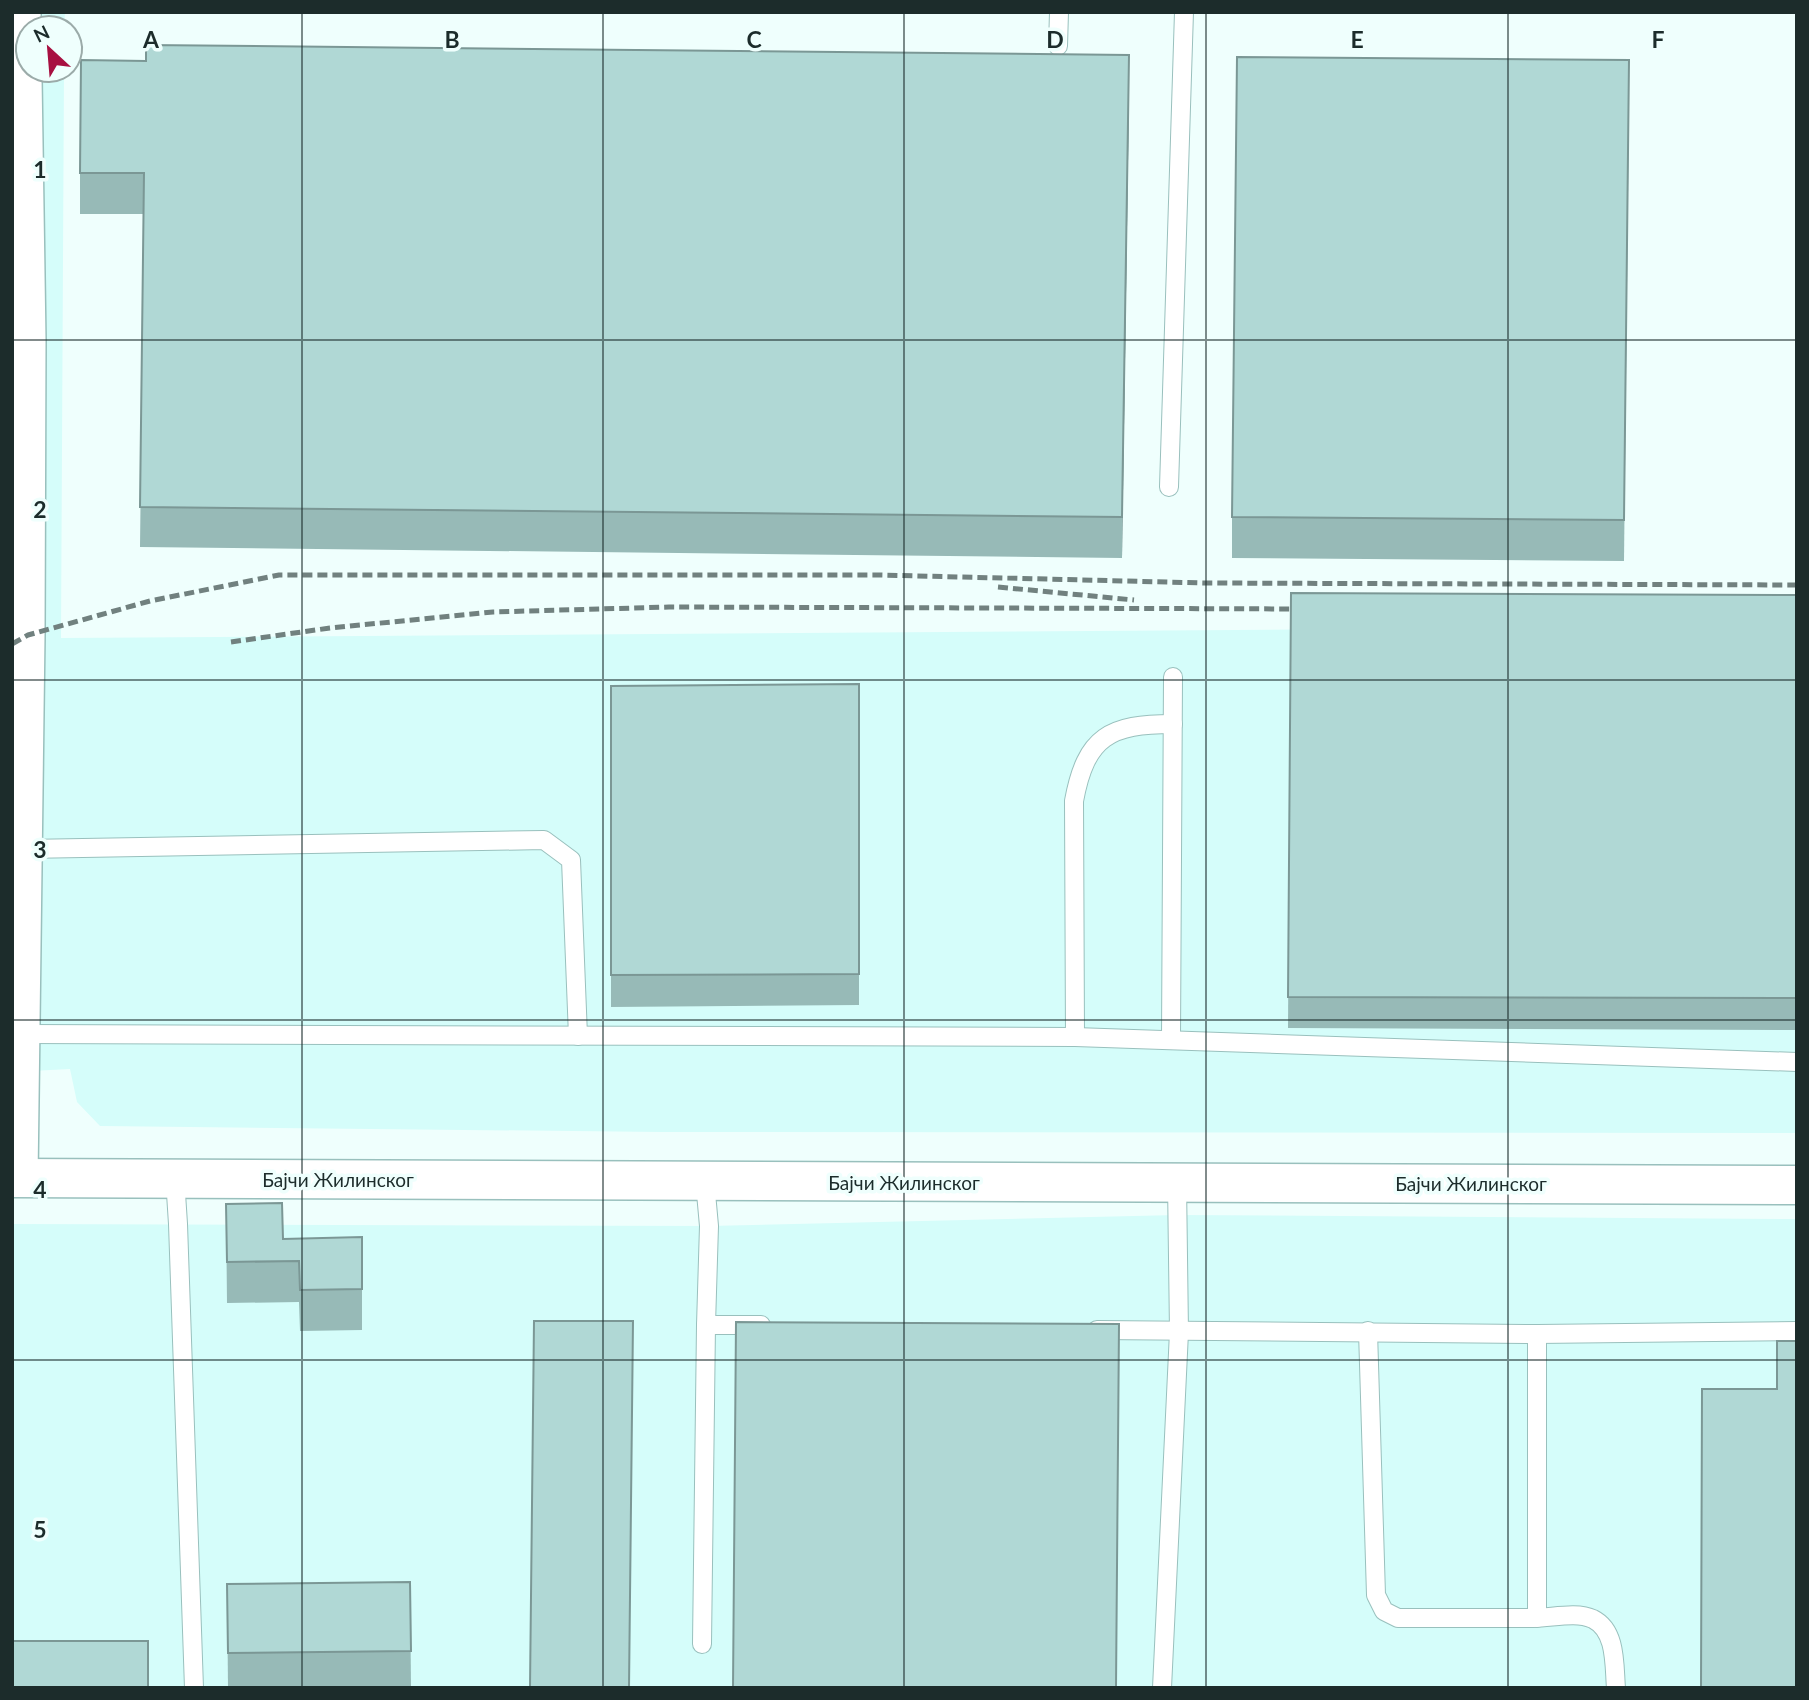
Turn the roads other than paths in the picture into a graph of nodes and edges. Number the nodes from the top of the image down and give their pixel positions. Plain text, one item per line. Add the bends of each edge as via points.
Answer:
1 (24, 12) edge
2 (1059, 12) edge
3 (1184, 12) edge
4 (1058, 46) dead end
5 (29, 340) junction
6 (12, 372) edge
7 (1169, 487) dead end
8 (12, 523) edge
9 (27, 567) junction
10 (1172, 677) dead end
11 (1173, 724) junction
12 (25, 849) junction
13 (23, 1034) junction
14 (578, 1036) junction
15 (1076, 1037) junction
16 (1171, 1039) junction
17 (1797, 1062) edge
18 (17, 1178) edge
19 (175, 1178) junction
20 (705, 1182) junction
21 (1177, 1182) junction
22 (1797, 1185) edge
23 (706, 1325) junction
24 (775, 1326) edge
25 (1082, 1330) edge
26 (1368, 1331) junction
27 (1797, 1331) edge
28 (1179, 1332) junction
29 (1536, 1334) junction
30 (1537, 1618) junction
31 (702, 1644) dead end
32 (194, 1688) edge
33 (1162, 1688) edge
34 (1616, 1688) edge

1 - 5 street
2 - 4 lane
3 - 7 lane
5 - 6 lane
5 - 9 street
8 - 9 lane
9 - 12 street
10 - 11 lane
11 - 15 lane via 1139,724 1112,732 1093,748 1080,771 1074,801
11 - 16 lane
12 - 13 street
12 - 14 lane via 544,840 571,860
13 - 14 lane
13 - 18 street
14 - 15 lane
15 - 16 lane
16 - 17 lane
18 - 19 street, Бајчи Жилинског
19 - 20 street, Бајчи Жилинског
19 - 32 lane
20 - 21 street, Бајчи Жилинског
20 - 23 lane via 709,1226
21 - 22 street, Бајчи Жилинског
21 - 28 lane
23 - 24 lane
23 - 31 lane
25 - 28 lane
26 - 28 lane
26 - 29 lane
26 - 30 lane via 1376,1595 1384,1611 1398,1618
27 - 29 lane
28 - 33 lane
29 - 30 lane
30 - 34 lane via 1578,1615 1594,1619 1611,1642

